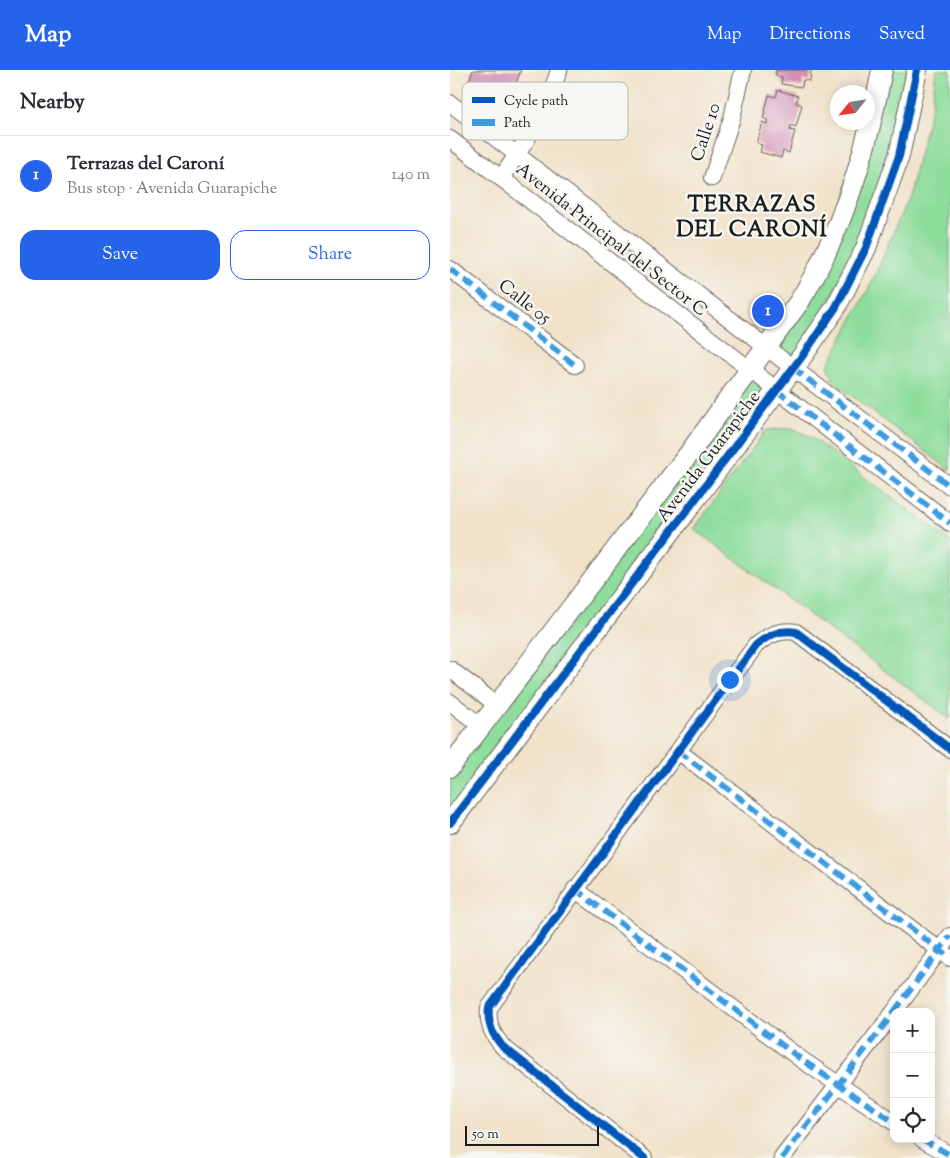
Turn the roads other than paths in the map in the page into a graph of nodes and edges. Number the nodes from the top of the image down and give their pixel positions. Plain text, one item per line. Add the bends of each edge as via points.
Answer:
1 (559, 70) edge
2 (743, 70) edge
3 (882, 70) edge
4 (917, 70) edge
5 (554, 82) edge
6 (450, 103) edge
7 (462, 112) edge
8 (450, 139) edge
9 (499, 140) edge
10 (526, 140) edge
11 (518, 154) junction
12 (501, 178) junction
13 (712, 178) dead end
14 (450, 269) edge
15 (767, 348) junction
16 (575, 365) dead end
17 (793, 368) junction
18 (750, 370) junction
19 (776, 390) junction
20 (950, 486) edge
21 (950, 522) edge
22 (450, 669) edge
23 (450, 702) edge
24 (497, 705) junction
25 (481, 726) junction
26 (950, 749) edge
27 (678, 751) junction
28 (450, 768) edge
29 (450, 823) edge
30 (575, 889) junction
31 (950, 936) edge
32 (945, 954) edge
33 (898, 1008) edge
34 (890, 1017) edge
35 (838, 1086) junction
36 (890, 1119) edge
37 (929, 1143) edge
38 (950, 1156) edge
39 (644, 1158) edge
40 (782, 1158) edge

1 - 5 street
2 - 13 street, Calle 10 via 732,118
3 - 15 street, Avenida Guarapiche via 874,112 839,223 800,302
4 - 17 street, Avenida Guarapiche via 899,156 866,248 836,307
6 - 7 street, Avenida Principal del Sector C
8 - 12 street, Avenida Principal del Sector C
9 - 11 street, Avenida Principal del Sector C
10 - 11 street
11 - 12 street
11 - 15 street, Avenida Principal del Sector C
12 - 18 street, Avenida Principal del Sector C
14 - 16 street, Calle 05
15 - 17 street, Avenida Principal del Sector C
15 - 18 street, Avenida Guarapiche
17 - 19 street, Avenida Guarapiche
17 - 20 street, Avenida Principal del Sector C
18 - 19 street, Avenida Principal del Sector C
18 - 24 street, Avenida Guarapiche
19 - 21 street, Avenida Principal del Sector C
19 - 29 street, Avenida Guarapiche
22 - 24 street
23 - 25 street
24 - 25 street, Avenida Guarapiche
25 - 28 street, Avenida Guarapiche
26 - 27 street via 806,638 787,630 771,634 756,645
27 - 30 street
27 - 32 street
30 - 35 street
30 - 39 street via 494,999 489,1008 490,1027 494,1037 511,1055
31 - 32 street
32 - 33 street
34 - 35 street
35 - 36 street
35 - 40 street
37 - 38 street

